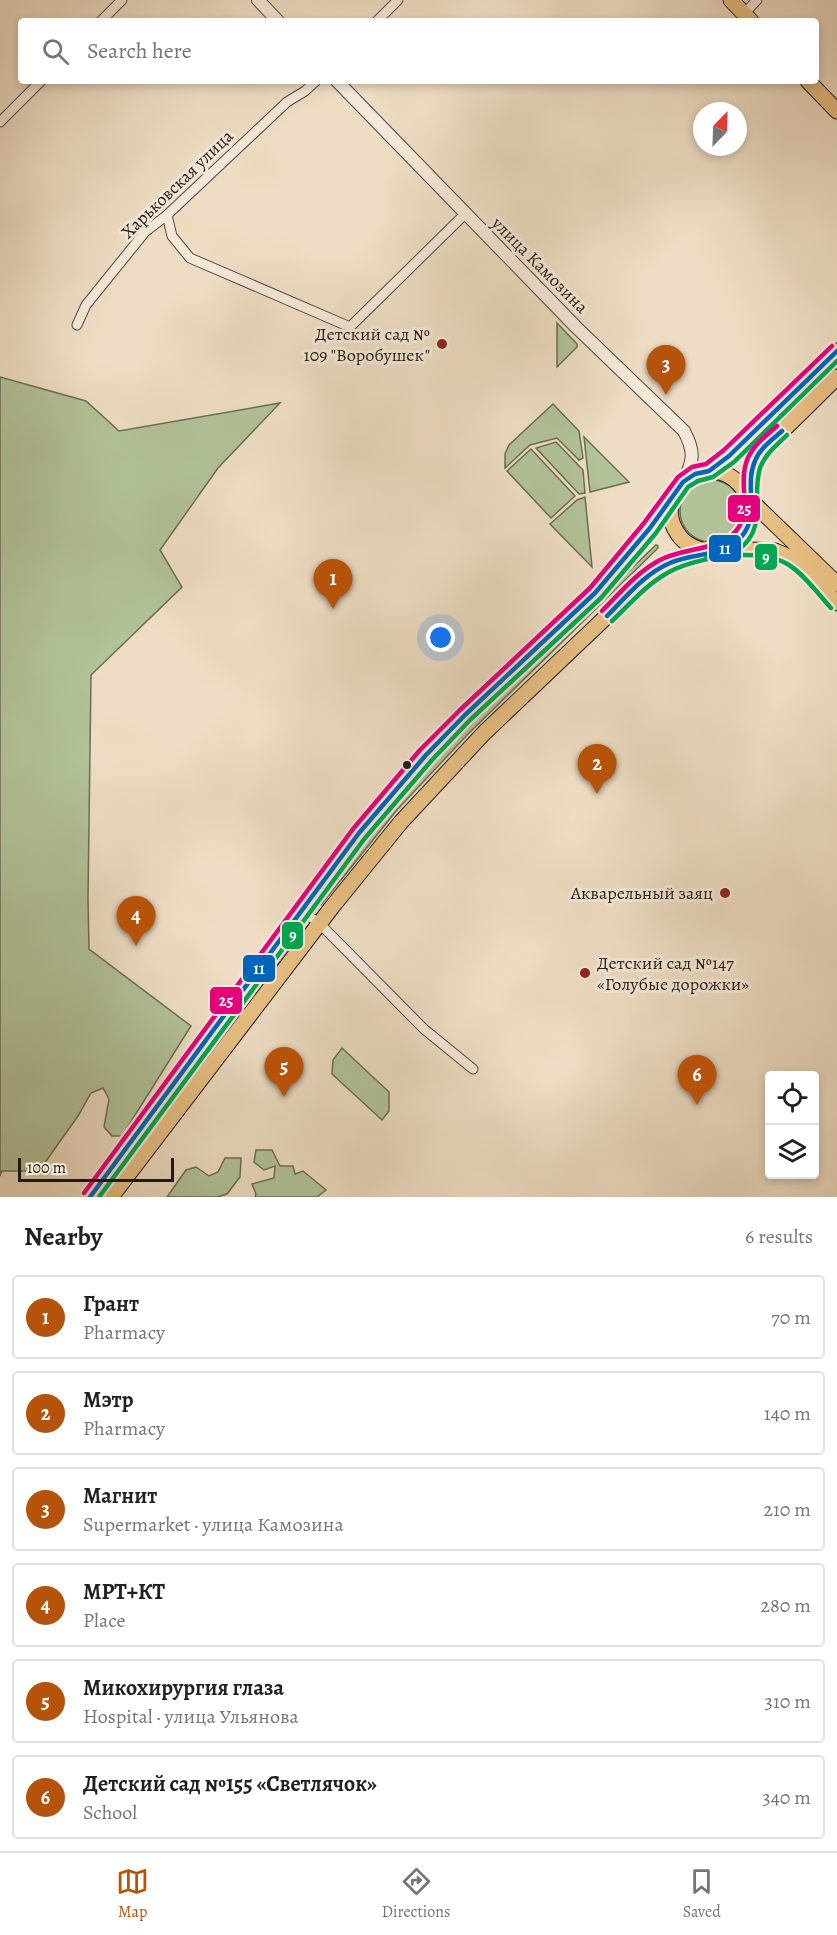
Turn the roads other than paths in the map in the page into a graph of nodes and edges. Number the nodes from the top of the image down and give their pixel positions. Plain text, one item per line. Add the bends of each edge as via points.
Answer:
1 (122, 0) edge
2 (258, 0) edge
3 (398, 0) edge
4 (731, 0) edge
5 (757, 0) edge
6 (747, 17) edge
7 (104, 18) edge
8 (275, 18) edge
9 (380, 18) edge
10 (38, 84) edge
11 (312, 84) edge
12 (340, 84) edge
13 (811, 84) edge
14 (837, 111) edge
15 (0, 122) edge
16 (465, 214) junction
17 (167, 215) junction
18 (76, 325) dead end
19 (837, 351) edge
20 (837, 378) edge
21 (709, 471) junction
22 (679, 487) junction
23 (750, 499) junction
24 (718, 550) junction
25 (837, 584) edge
26 (837, 603) edge
27 (301, 910) junction
28 (320, 924) junction
29 (473, 1069) dead end
30 (90, 1197) edge
31 (111, 1197) edge

1 - 7 street
2 - 8 street
3 - 9 street
4 - 6 main road
5 - 6 street
10 - 15 street
11 - 17 street, Харьковская улица via 287,102
12 - 16 street, улица Камозина
13 - 14 main road
16 - 17 street via 350,327 190,258 172,236
16 - 22 street, улица Камозина via 684,431 693,454 691,467
17 - 18 street, Харьковская улица via 145,232 86,305
19 - 21 main road
20 - 23 main road via 759,453 750,474
21 - 22 main road via 695,474
21 - 23 main road via 735,479
22 - 24 main road via 671,506 677,533 699,550
22 - 27 main road via 595,593 465,715 390,795
23 - 24 main road via 752,511 744,535 735,544
23 - 25 main road
24 - 26 main road via 775,551 792,558
24 - 28 main road via 670,563 646,579 488,729 401,822
27 - 28 street
27 - 30 main road
28 - 29 street via 424,1029
28 - 31 main road

